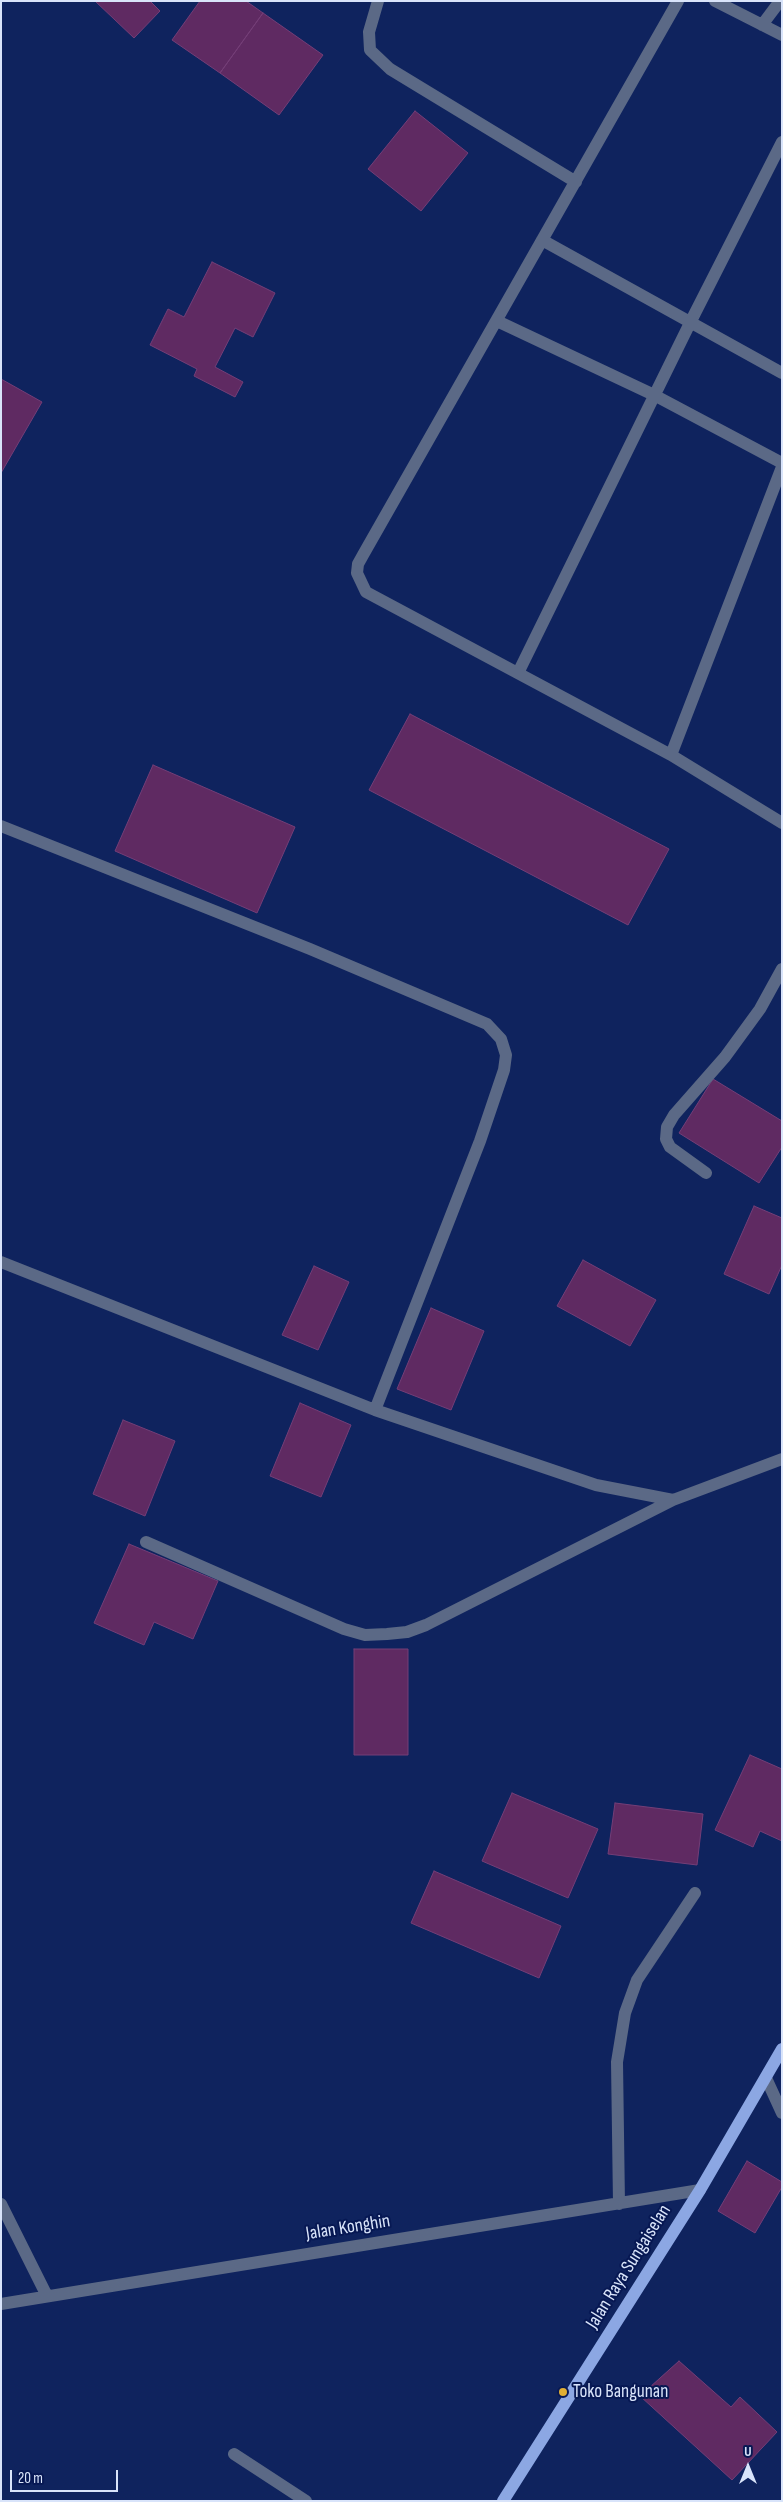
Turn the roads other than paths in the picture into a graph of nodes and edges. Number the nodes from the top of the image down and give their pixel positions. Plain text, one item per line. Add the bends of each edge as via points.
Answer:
1 (378, 1) edge
2 (678, 1) edge
3 (715, 1) edge
4 (780, 1) edge
5 (762, 25) junction
6 (782, 35) edge
7 (782, 142) edge
8 (576, 182) junction
9 (542, 240) junction
10 (497, 321) junction
11 (691, 321) junction
12 (782, 373) edge
13 (654, 395) junction
14 (782, 463) edge
15 (782, 467) edge
16 (518, 673) junction
17 (670, 755) junction
18 (782, 823) edge
19 (1, 826) edge
20 (782, 969) edge
21 (706, 1173) dead end
22 (1, 1262) edge
23 (375, 1410) junction
24 (782, 1459) edge
25 (674, 1500) junction
26 (146, 1542) dead end
27 (696, 1893) dead end
28 (782, 2050) edge
29 (766, 2078) junction
30 (782, 2113) edge
31 (700, 2190) junction
32 (1, 2204) edge
33 (619, 2204) junction
34 (47, 2296) junction
35 (1, 2304) edge
36 (234, 2454) dead end
37 (306, 2501) edge
38 (503, 2501) edge

1 - 8 street via 369,32 370,50 390,69
2 - 8 street
3 - 5 street
4 - 5 street
5 - 6 street
7 - 11 street
8 - 9 street
9 - 10 street
9 - 11 street
10 - 13 street
10 - 16 street via 363,555 357,573 366,592
11 - 12 street
11 - 13 street
13 - 14 street
13 - 16 street
15 - 17 street
16 - 17 street
17 - 18 street
19 - 23 street via 479,1020 501,1039 506,1055 504,1070 477,1150
20 - 21 street via 760,1009 667,1127 666,1139 670,1147
22 - 23 street
23 - 25 street via 596,1485
24 - 25 street
25 - 26 street via 426,1625 407,1632 387,1634 365,1635 344,1629
27 - 33 street via 637,1980 625,2013 617,2062
28 - 29 main road, Jalan Raya Sungaiselan
29 - 30 street
29 - 31 main road, Jalan Raya Sungaiselan
31 - 33 street, Jalan Konghin
31 - 38 main road, Jalan Raya Sungaiselan
32 - 34 street
33 - 34 street, Jalan Konghin
34 - 35 street, Jalan Konghin
36 - 37 street

